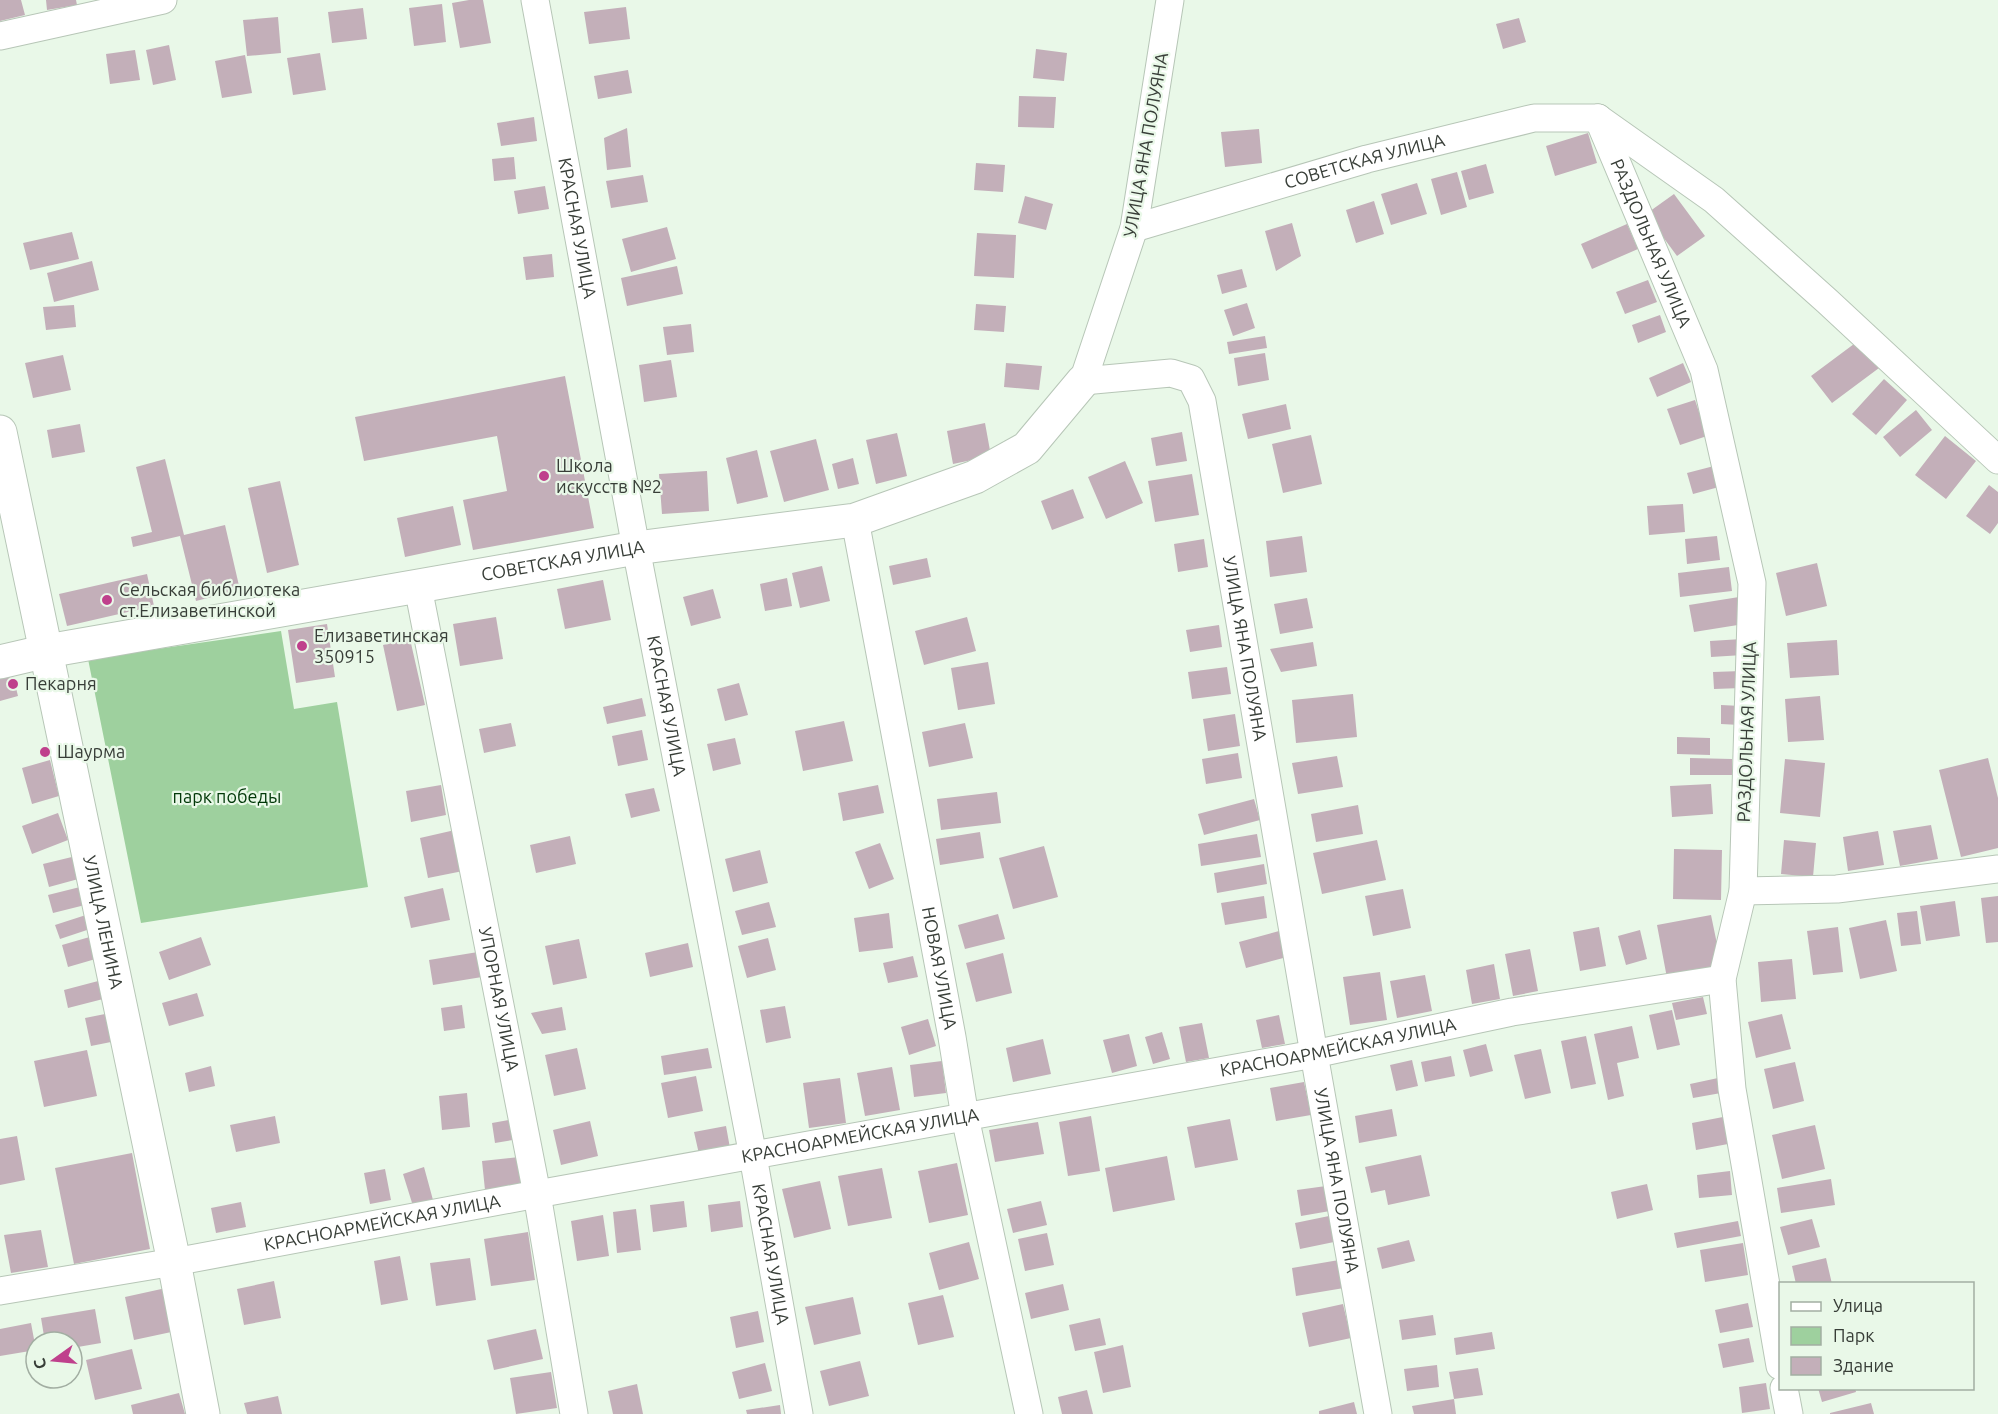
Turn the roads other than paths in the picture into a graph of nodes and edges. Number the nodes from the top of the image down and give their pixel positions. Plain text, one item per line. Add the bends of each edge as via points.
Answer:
1 (163, 0) edge
2 (535, 0) edge
3 (1170, 0) edge
4 (0, 36) edge
5 (1598, 118) junction
6 (1134, 228) junction
7 (1083, 381) junction
8 (0, 432) edge
9 (1998, 460) edge
10 (855, 520) junction
11 (636, 548) junction
12 (418, 587) junction
13 (47, 651) junction
14 (0, 662) edge
15 (1998, 869) edge
16 (1743, 891) junction
17 (1722, 979) junction
18 (1314, 1054) junction
19 (965, 1117) junction
20 (753, 1156) junction
21 (537, 1194) junction
22 (174, 1262) junction
23 (0, 1291) edge
24 (1779, 1360) edge
25 (1784, 1390) edge
26 (203, 1414) edge
27 (574, 1414) edge
28 (799, 1414) edge
29 (1029, 1414) edge
30 (1378, 1414) edge
31 (1789, 1414) edge

1 - 4 street
2 - 11 street, КРАСНАЯ УЛИЦА
3 - 6 street, УЛИЦА ЯНА ПОЛУЯНА
5 - 6 street, СОВЕТСКАЯ УЛИЦА via 1534,118 1367,159
5 - 9 street via 1714,200
5 - 16 street, РАЗДОЛЬНАЯ УЛИЦА via 1704,370 1752,583
6 - 7 street, УЛИЦА ЯНА ПОЛУЯНА
7 - 10 street, СОВЕТСКАЯ УЛИЦА via 1028,448 975,477
7 - 18 street, УЛИЦА ЯНА ПОЛУЯНА via 1171,372 1191,379 1202,401
8 - 13 street, УЛИЦА ЛЕНИНА
10 - 11 street, СОВЕТСКАЯ УЛИЦА
10 - 19 street, НОВАЯ УЛИЦА
11 - 12 street, СОВЕТСКАЯ УЛИЦА
11 - 20 street, КРАСНАЯ УЛИЦА
12 - 13 street, СОВЕТСКАЯ УЛИЦА
12 - 21 street, УПОРНАЯ УЛИЦА
13 - 14 street, СОВЕТСКАЯ УЛИЦА
13 - 22 street, УЛИЦА ЛЕНИНА
15 - 16 street via 1837,889
16 - 17 street, РАЗДОЛЬНАЯ УЛИЦА
17 - 18 street, КРАСНОАРМЕЙСКАЯ УЛИЦА via 1512,1012
17 - 24 street, РАЗДОЛЬНАЯ УЛИЦА via 1732,1089
18 - 19 street, КРАСНОАРМЕЙСКАЯ УЛИЦА
18 - 30 street, УЛИЦА ЯНА ПОЛУЯНА
19 - 20 street, КРАСНОАРМЕЙСКАЯ УЛИЦА
19 - 29 street, НОВАЯ УЛИЦА
20 - 21 street, КРАСНОАРМЕЙСКАЯ УЛИЦА
20 - 28 street, КРАСНАЯ УЛИЦА
21 - 22 street, КРАСНОАРМЕЙСКАЯ УЛИЦА
21 - 27 street, УПОРНАЯ УЛИЦА
22 - 23 street, КРАСНОАРМЕЙСКАЯ УЛИЦА
22 - 26 street, УЛИЦА ЛЕНИНА
25 - 31 street

